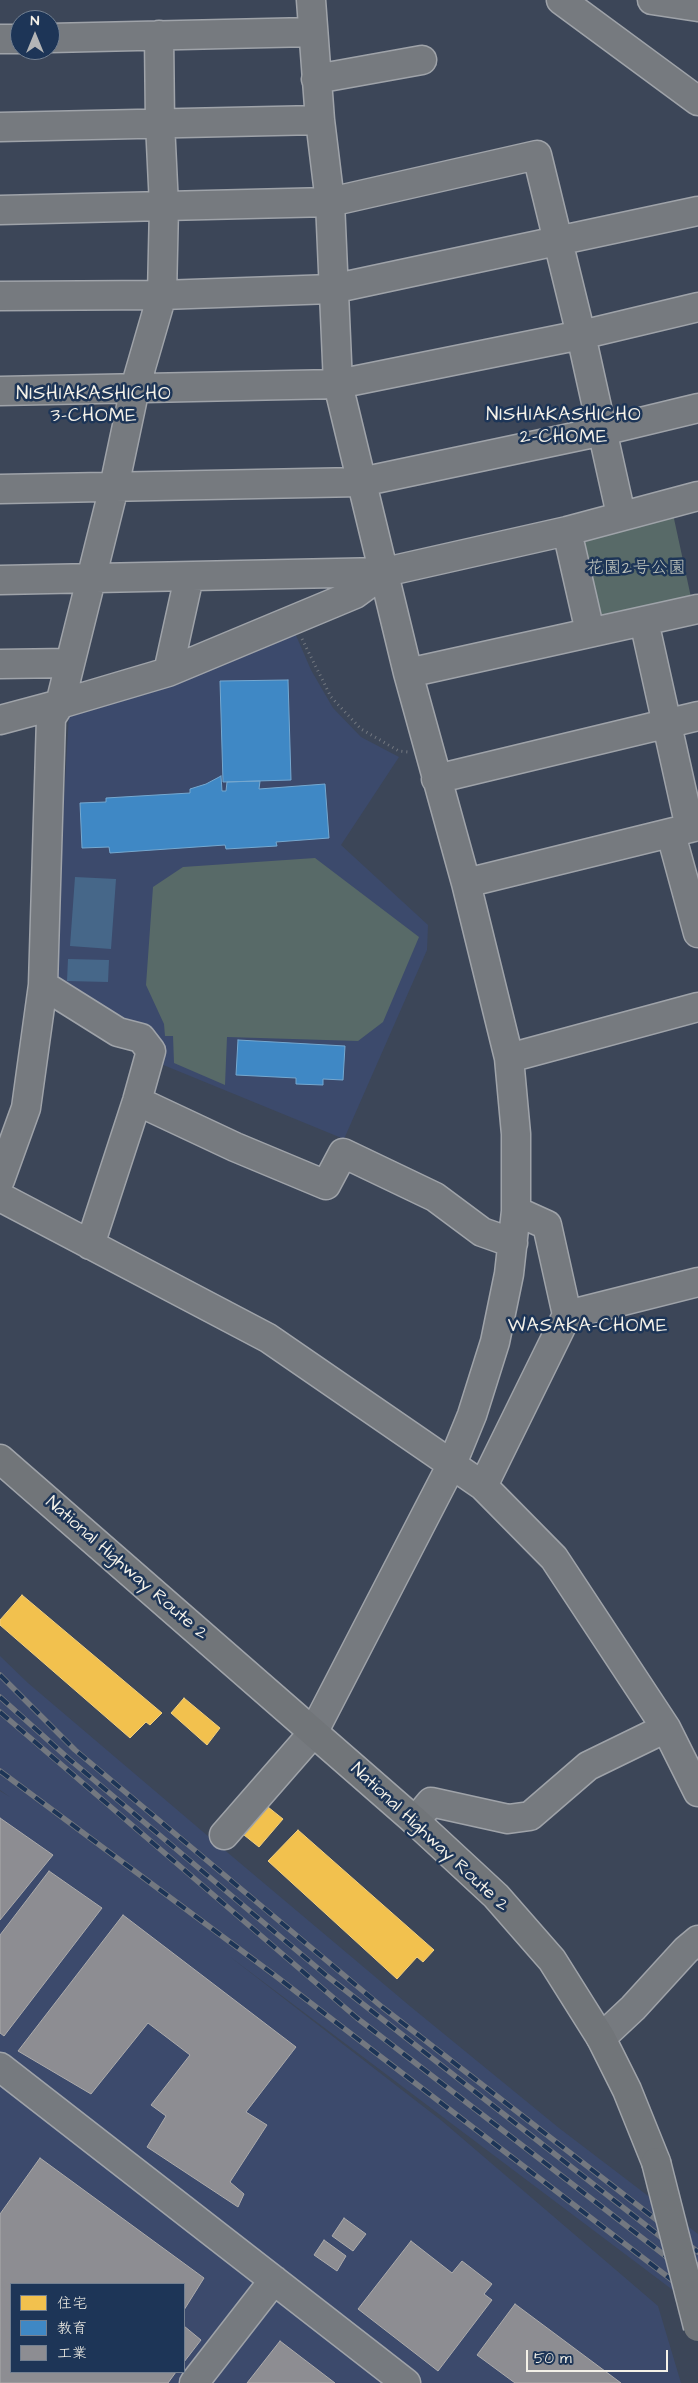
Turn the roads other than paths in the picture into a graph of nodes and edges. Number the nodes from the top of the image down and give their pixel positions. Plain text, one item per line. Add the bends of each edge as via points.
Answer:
1 (311, 0) edge
2 (561, 0) edge
3 (652, 0) edge
4 (698, 7) edge
5 (588, 8) edge
6 (312, 32) junction
7 (159, 35) junction
8 (60, 38) edge
9 (422, 60) dead end
10 (316, 79) junction
11 (698, 101) edge
12 (320, 120) junction
13 (160, 124) junction
14 (0, 127) edge
15 (330, 202) junction
16 (164, 206) junction
17 (0, 210) edge
18 (698, 211) edge
19 (559, 242) junction
20 (332, 289) junction
21 (162, 295) junction
22 (0, 296) edge
23 (698, 307) edge
24 (581, 335) junction
25 (338, 384) junction
26 (135, 388) junction
27 (0, 391) edge
28 (698, 408) edge
29 (603, 431) junction
30 (361, 482) junction
31 (114, 487) junction
32 (0, 489) edge
33 (698, 496) edge
34 (621, 516) junction
35 (567, 531) junction
36 (385, 572) junction
37 (189, 577) junction
38 (0, 580) edge
39 (90, 580) junction
40 (698, 609) edge
41 (644, 621) junction
42 (590, 632) junction
43 (70, 663) junction
44 (0, 664) edge
45 (168, 672) junction
46 (408, 673) junction
47 (60, 704) junction
48 (698, 716) edge
49 (0, 720) edge
50 (666, 723) junction
51 (436, 778) junction
52 (686, 829) edge
53 (466, 883) junction
54 (698, 933) edge
55 (43, 985) junction
56 (698, 1007) edge
57 (508, 1058) junction
58 (138, 1101) junction
59 (0, 1180) edge
60 (0, 1197) edge
61 (516, 1211) junction
62 (513, 1243) junction
63 (90, 1245) junction
64 (698, 1282) edge
65 (567, 1315) junction
66 (0, 1459) edge
67 (452, 1464) junction
68 (483, 1486) junction
69 (666, 1728) junction
70 (313, 1733) junction
71 (698, 1792) edge
72 (415, 1820) junction
73 (224, 1835) dead end
74 (698, 1940) edge
75 (601, 2038) junction
76 (0, 2067) edge
77 (274, 2280) junction
78 (698, 2327) edge
79 (194, 2383) edge
80 (406, 2383) edge

1 - 6 street
2 - 5 street
3 - 4 street
5 - 11 street
6 - 7 street
6 - 10 street
7 - 8 street
7 - 13 street
9 - 10 street
10 - 12 street
12 - 13 street
12 - 15 street
13 - 14 street
13 - 16 street
15 - 16 street
15 - 19 street via 537,155
15 - 20 street
16 - 17 street
16 - 21 street
18 - 19 street
19 - 20 street
19 - 24 street
20 - 21 street
20 - 25 street
21 - 22 street
21 - 26 street
23 - 24 street
24 - 25 street
24 - 29 street
25 - 26 street
25 - 30 street
26 - 27 street
26 - 31 street
28 - 29 street
29 - 30 street
29 - 34 street
30 - 31 street
30 - 36 street
31 - 32 street
31 - 39 street
33 - 34 street
34 - 35 street
35 - 36 street
35 - 42 street
36 - 37 street
36 - 45 street via 355,594
36 - 46 street
37 - 39 street
37 - 45 street
38 - 39 street
39 - 43 street
40 - 41 street
41 - 42 street
41 - 50 street
42 - 46 street
43 - 44 street
43 - 47 street
45 - 47 street
46 - 51 street
47 - 49 street
47 - 55 street via 51,718
48 - 50 street
50 - 51 street
50 - 52 street
51 - 53 street
52 - 53 street
52 - 54 street
53 - 57 street
55 - 58 street via 118,1032 141,1038 151,1051
55 - 59 street via 26,1108
56 - 57 street
57 - 61 street via 516,1134
58 - 62 street via 326,1185 342,1153 435,1197 482,1232
58 - 63 street
60 - 63 street
61 - 62 street
61 - 65 street via 547,1225
62 - 67 street via 495,1342 472,1415
63 - 67 street via 268,1338
64 - 65 street
65 - 68 street
66 - 70 highway, National Highway Route 2
67 - 68 street
67 - 70 street
68 - 69 street via 554,1558
69 - 71 street
69 - 72 street via 588,1766 530,1816 508,1819 431,1802
70 - 72 highway, National Highway Route 2
70 - 73 street
72 - 75 highway, National Highway Route 2 via 496,1896 552,1960
74 - 75 street
75 - 78 highway, National Highway Route 2, bridge via 627,2090 656,2162
76 - 77 street
77 - 79 street
77 - 80 street

